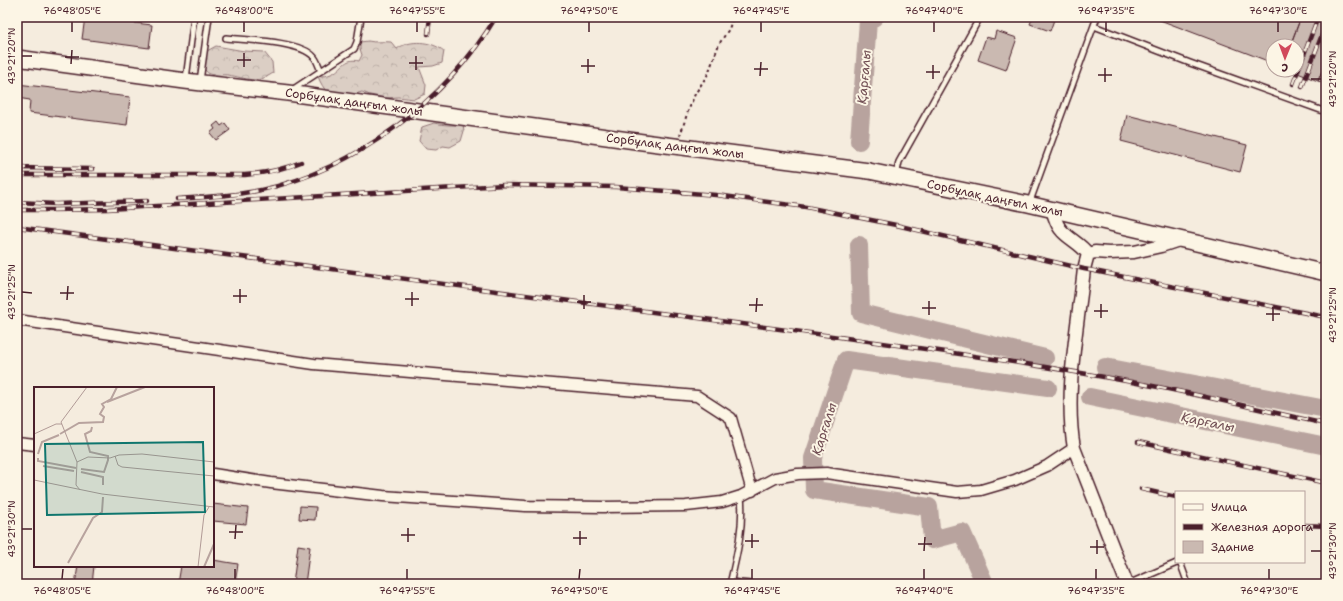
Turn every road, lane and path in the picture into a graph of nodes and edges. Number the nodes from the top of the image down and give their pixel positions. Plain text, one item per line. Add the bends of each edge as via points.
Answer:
1 (194, 17) edge
2 (209, 17) edge
3 (361, 17) edge
4 (733, 17) edge
5 (980, 17) edge
6 (1097, 17) edge
7 (1094, 26) junction
8 (226, 38) dead end
9 (17, 58) edge
10 (320, 71) junction
11 (192, 82) junction
12 (288, 93) junction
13 (1326, 112) edge
14 (677, 146) junction
15 (896, 176) junction
16 (1028, 204) junction
17 (1052, 210) junction
18 (1182, 239) junction
19 (1088, 254) junction
20 (1326, 273) edge
21 (17, 320) edge
22 (17, 443) edge
23 (34, 445) edge
24 (1074, 448) junction
25 (214, 474) edge
26 (752, 491) junction
27 (742, 496) junction
28 (1177, 563) edge
29 (1179, 563) edge
30 (730, 583) edge
31 (751, 584) edge
32 (1127, 584) edge
33 (1188, 584) edge

1 - 11 lane
2 - 11 lane
3 - 10 lane via 358,42 354,49
4 - 14 path via 708,74 694,94
5 - 15 lane via 899,162
6 - 7 lane
7 - 13 lane
7 - 16 lane
8 - 10 lane via 302,48 315,57
9 - 11 main road, Сорбұлақ даңғыл жолы
10 - 12 lane
11 - 12 main road, Сорбұлақ даңғыл жолы
12 - 14 main road, Сорбұлақ даңғыл жолы
14 - 15 main road, Сорбұлақ даңғыл жолы
15 - 16 main road, Сорбұлақ даңғыл жолы
16 - 17 main road, Сорбұлақ даңғыл жолы
17 - 18 main road, Сорбұлақ даңғыл жолы
17 - 19 street via 1061,230
18 - 19 street via 1134,252
18 - 20 main road, Сорбұлақ даңғыл жолы
19 - 24 street via 1072,372 1070,428
21 - 26 street via 314,364 698,396 731,418
22 - 23 street
24 - 26 street via 1047,466 1015,480 981,490 957,492 826,473 775,478
24 - 32 street
25 - 27 street via 383,496 525,506 686,506 722,502
26 - 27 street
27 - 30 lane via 742,523
28 - 32 lane
29 - 33 lane
30 - 31 lane

